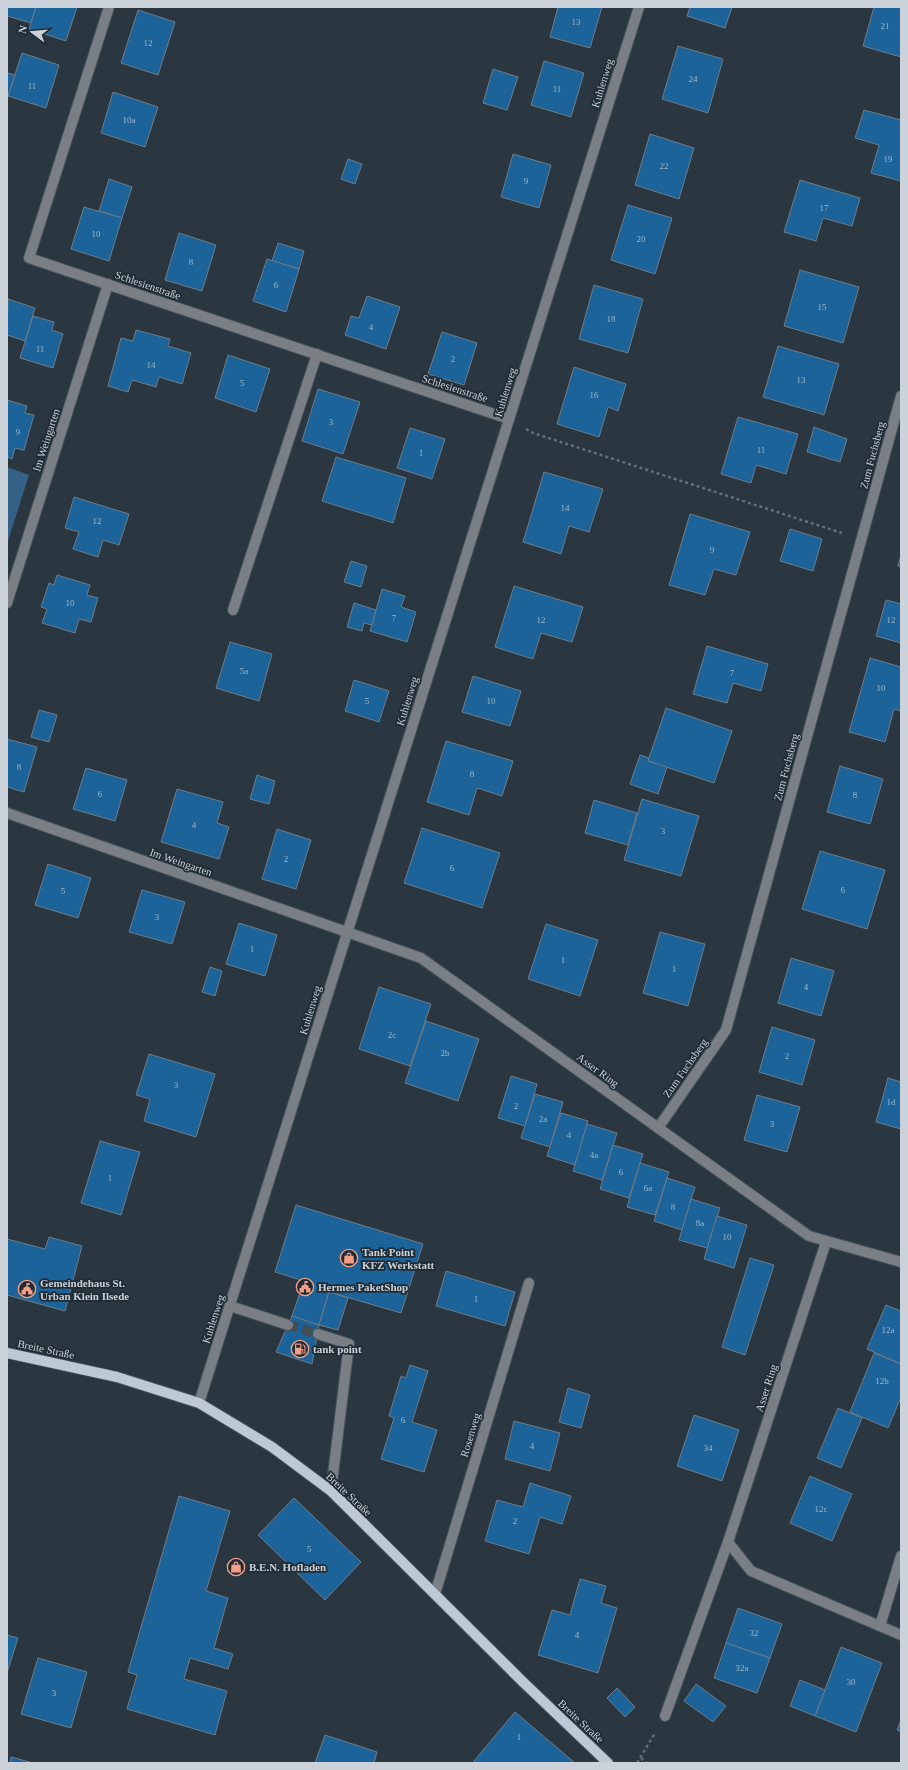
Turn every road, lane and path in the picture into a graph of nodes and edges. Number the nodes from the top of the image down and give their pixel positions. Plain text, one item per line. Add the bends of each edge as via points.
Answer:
1 (109, 7) edge
2 (639, 7) edge
3 (108, 284) junction
4 (317, 354) junction
5 (901, 396) edge
6 (510, 419) junction
7 (862, 539) junction
8 (7, 603) edge
9 (233, 610) dead end
10 (7, 813) edge
11 (347, 933) junction
12 (658, 1128) junction
13 (826, 1242) junction
14 (901, 1262) edge
15 (529, 1283) dead end
16 (230, 1306) junction
17 (288, 1325) tunnel mouth
18 (318, 1334) tunnel mouth
19 (7, 1353) edge
20 (199, 1402) junction
21 (331, 1491) junction
22 (728, 1542) junction
23 (901, 1556) edge
24 (435, 1594) junction
25 (880, 1626) junction
26 (901, 1635) edge
27 (665, 1716) joint
28 (640, 1758) junction
29 (608, 1763) edge
30 (637, 1763) edge
31 (647, 1763) edge

1 - 3 street, Schlesienstraße via 29,258
2 - 6 street, Kuhlenweg
3 - 4 street, Schlesienstraße
3 - 8 street, Im Weingarten
4 - 6 street, Schlesienstraße
4 - 9 street
5 - 7 street, Zum Fuchsberg
6 - 7 path via 533,433
6 - 11 street, Kuhlenweg
7 - 12 street, Zum Fuchsberg via 726,1030
10 - 11 street, Im Weingarten
11 - 12 street, Asser Ring via 421,958
11 - 16 street, Kuhlenweg
12 - 13 street, Asser Ring via 809,1236
13 - 14 street, Asser Ring
13 - 22 street, Asser Ring
15 - 24 street, Rosenweg
16 - 17 street
16 - 20 street, Kuhlenweg
18 - 21 street via 349,1344
19 - 20 main road, Breite Straße via 117,1377
20 - 21 main road, Breite Straße via 272,1447
21 - 24 main road, Breite Straße
22 - 25 street via 751,1571
22 - 27 street, Asser Ring
23 - 25 street
24 - 29 main road, Breite Straße
25 - 26 street
27 - 28 path
28 - 30 path
28 - 31 path

